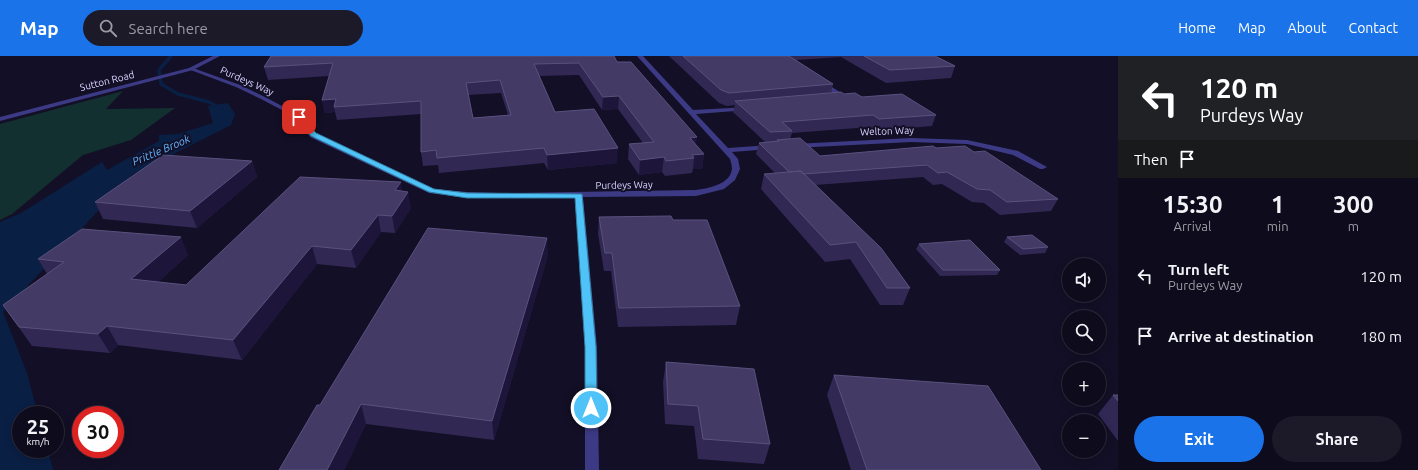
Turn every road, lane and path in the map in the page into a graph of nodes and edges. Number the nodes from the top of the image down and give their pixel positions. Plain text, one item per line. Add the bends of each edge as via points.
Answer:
1 (217, 56) edge
2 (640, 56) edge
3 (191, 69) junction
4 (816, 78) edge
5 (839, 100) edge
6 (754, 107) edge
7 (692, 112) junction
8 (0, 119) edge
9 (726, 150) junction
10 (1043, 167) dead end
11 (579, 196) junction
12 (592, 470) edge

1 - 3 street, Sutton Road
2 - 7 street, Purdeys Way
3 - 8 street, Sutton Road
3 - 11 street, Purdeys Way via 263,98 299,117 313,135 432,191 467,195
4 - 5 street via 846,99
6 - 7 street
7 - 9 street, Purdeys Way
9 - 10 street, Welton Way via 911,140 967,142 1015,153
9 - 11 street, Purdeys Way via 734,159 736,169 732,178 721,187 696,193
11 - 12 street via 591,347

